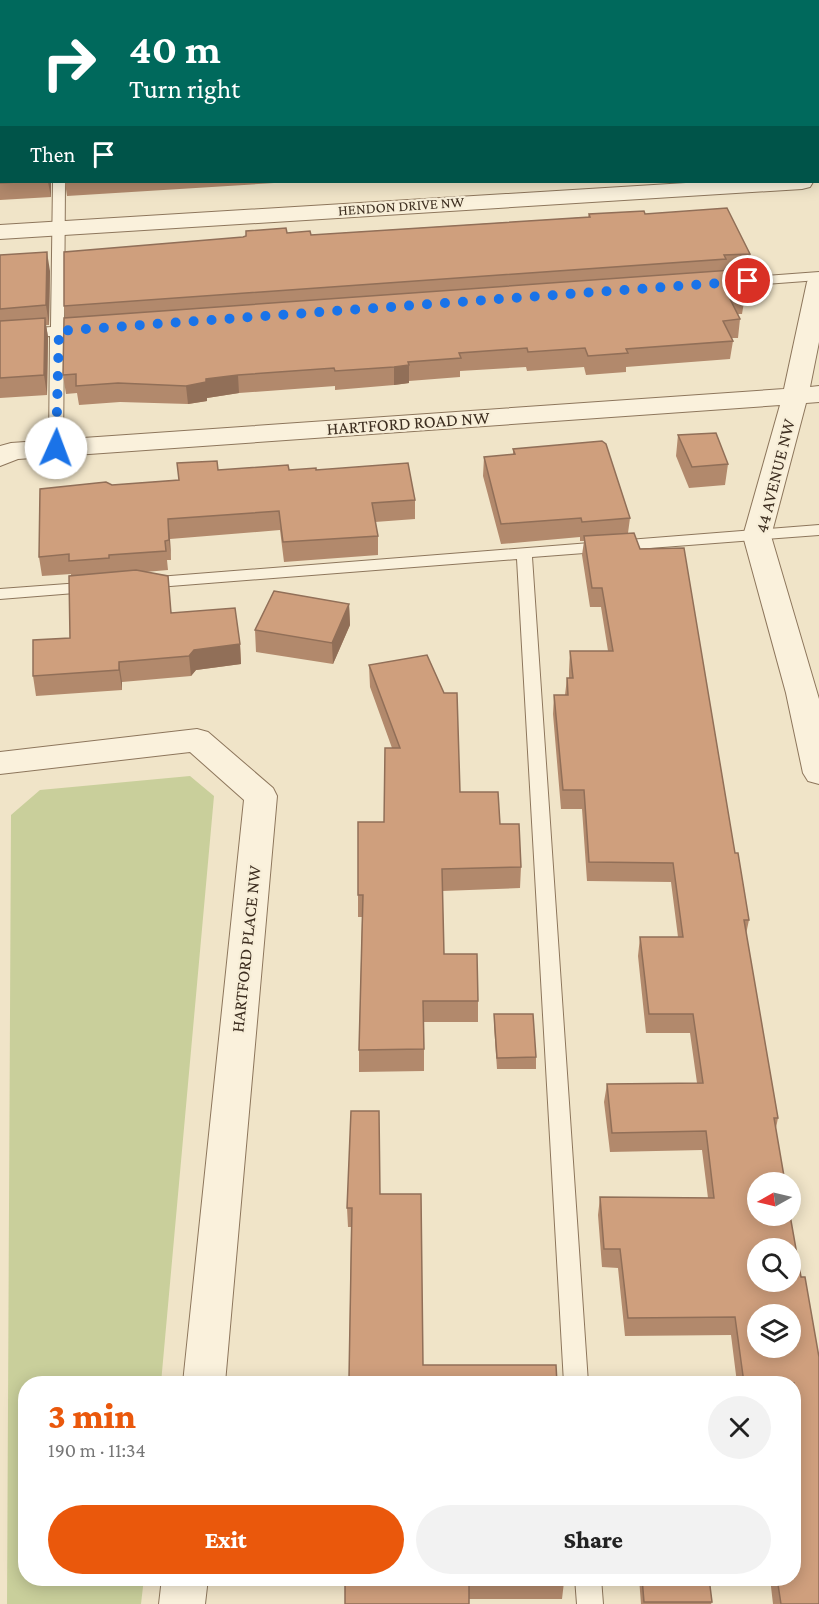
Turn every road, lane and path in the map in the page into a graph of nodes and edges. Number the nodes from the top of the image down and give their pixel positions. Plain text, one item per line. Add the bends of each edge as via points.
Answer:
1 (59, 183) edge
2 (786, 183) edge
3 (59, 228) junction
4 (0, 232) edge
5 (819, 276) edge
6 (819, 282) edge
7 (700, 285) edge
8 (106, 328) edge
9 (59, 331) junction
10 (0, 335) edge
11 (807, 395) edge
12 (56, 448) junction
13 (0, 458) edge
14 (819, 530) edge
15 (757, 536) junction
16 (524, 552) junction
17 (131, 584) edge
18 (107, 586) edge
19 (0, 594) edge
20 (810, 692) edge
21 (0, 763) edge
22 (819, 773) edge
23 (205, 1376) edge
24 (576, 1376) edge
25 (184, 1586) edge
26 (589, 1586) edge
27 (182, 1604) edge
28 (590, 1604) edge

1 - 3 lane
2 - 3 street, HENDON DRIVE NW
3 - 4 street, HENDON DRIVE NW
3 - 9 lane
5 - 7 lane
6 - 11 street, 44 AVENUE NW
8 - 9 lane
9 - 10 lane
9 - 12 lane
11 - 12 street, HARTFORD ROAD NW
11 - 15 street, 44 AVENUE NW
12 - 13 street, HARTFORD ROAD NW via 11,451
14 - 15 lane
15 - 16 lane
15 - 20 street, 44 AVENUE NW
16 - 17 lane
16 - 24 lane
18 - 19 lane
20 - 22 street, 44 AVENUE NW
21 - 23 street, HARTFORD PLACE NW via 197,740 261,796
25 - 27 street
26 - 28 lane

